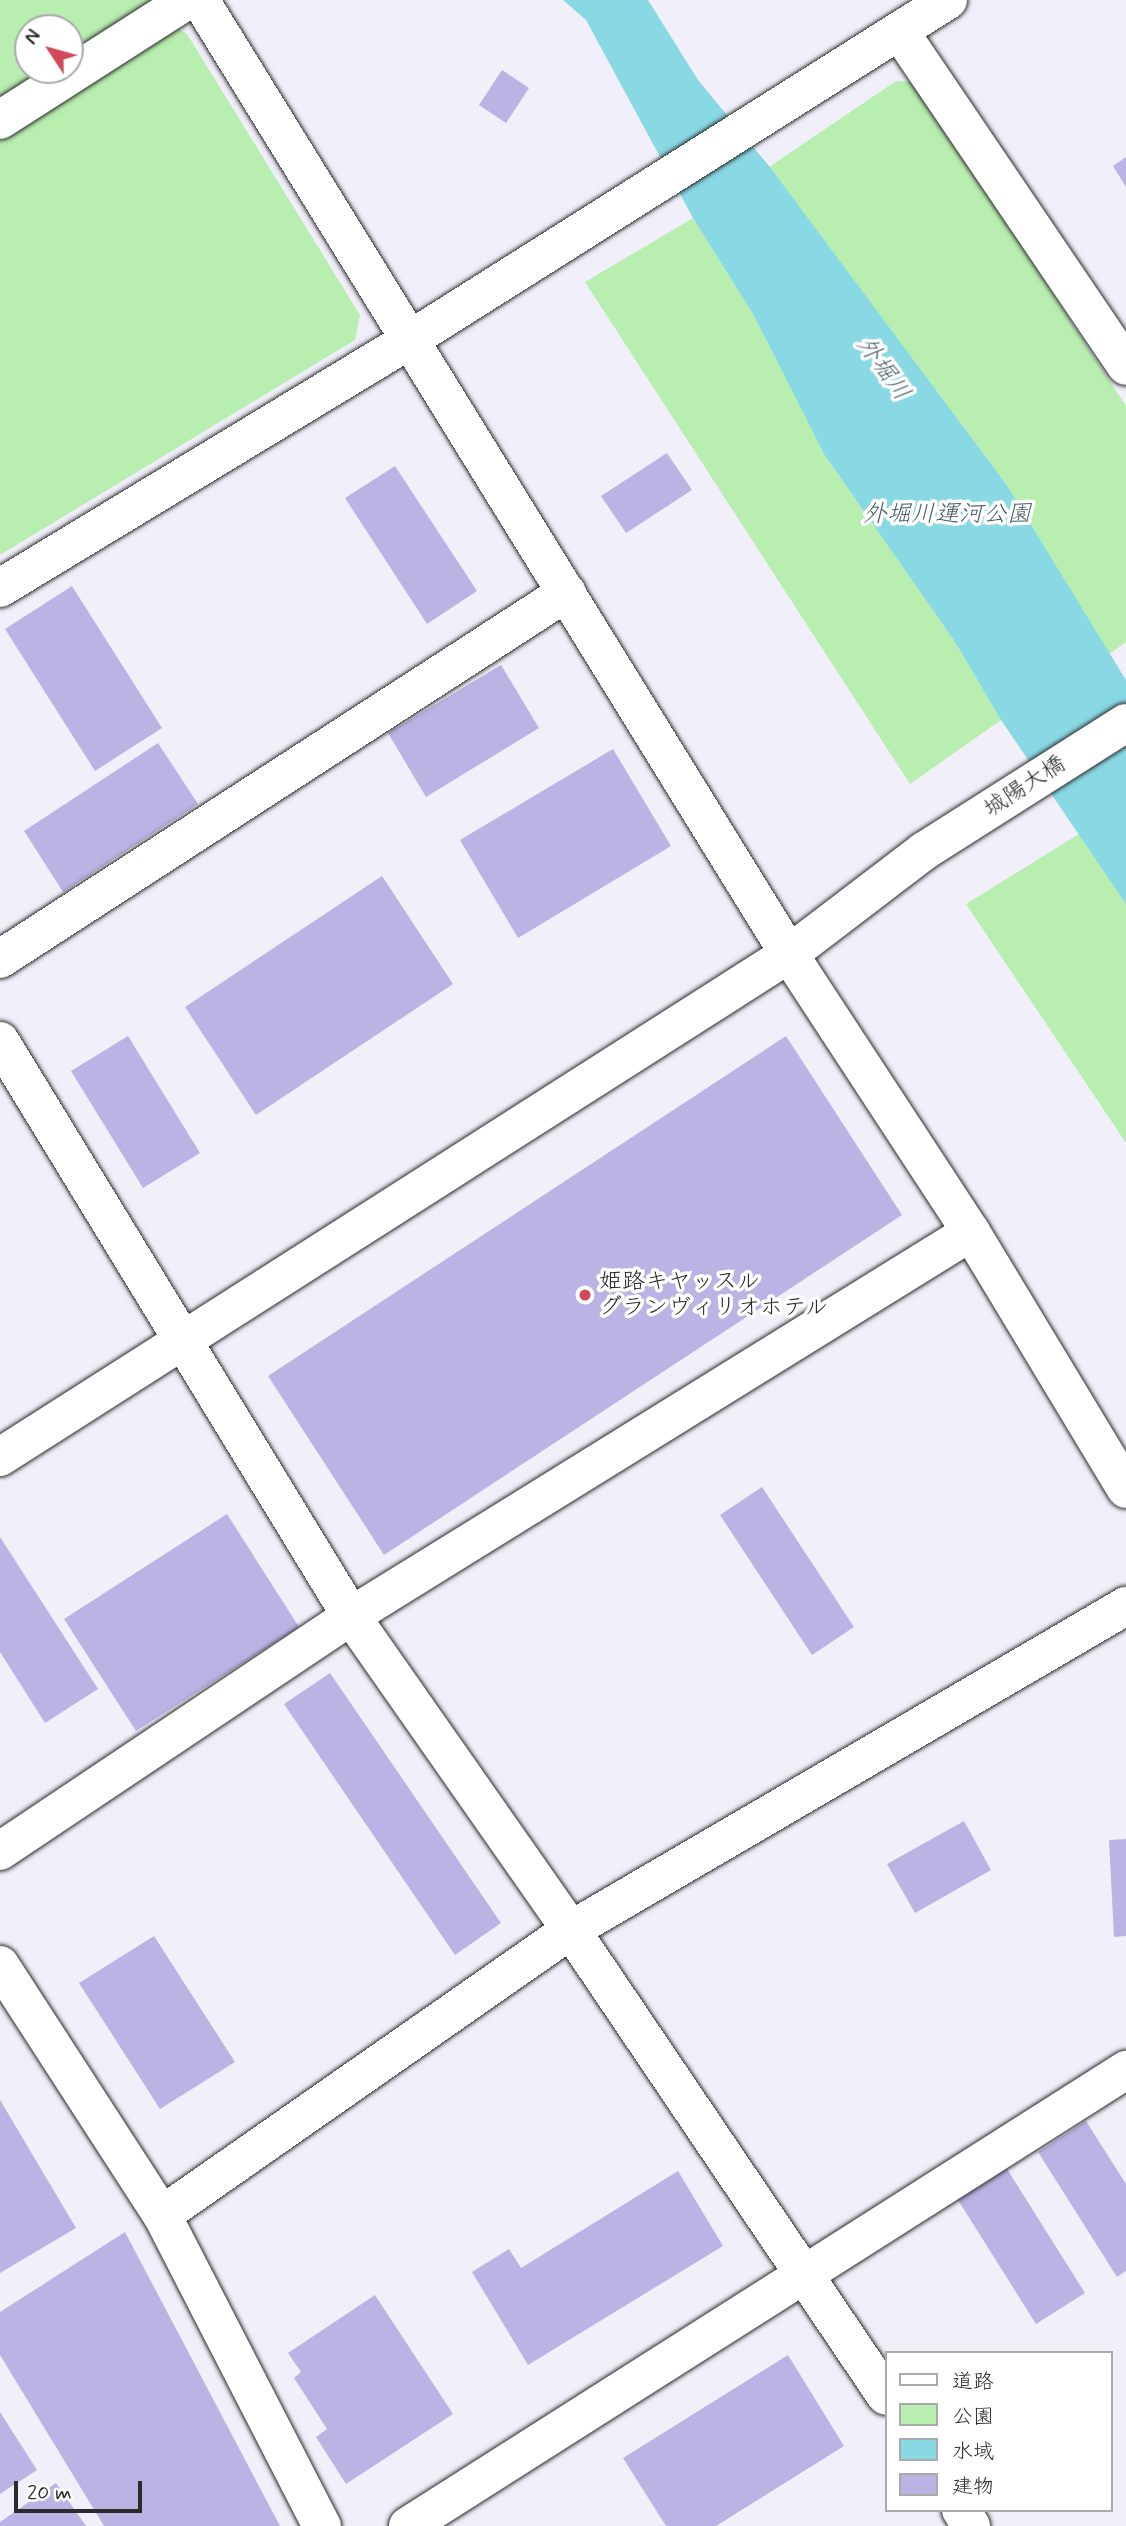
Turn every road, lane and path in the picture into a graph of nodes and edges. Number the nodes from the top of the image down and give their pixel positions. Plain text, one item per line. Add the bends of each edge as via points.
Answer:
1 (188, 0) edge
2 (200, 0) edge
3 (948, 0) edge
4 (900, 32) junction
5 (0, 120) edge
6 (411, 339) junction
7 (1126, 366) edge
8 (0, 588) edge
9 (567, 592) junction
10 (1126, 723) edge
11 (789, 954) junction
12 (0, 959) edge
13 (0, 1041) edge
14 (971, 1232) junction
15 (183, 1342) junction
16 (0, 1457) edge
17 (1126, 1489) edge
18 (1126, 1606) edge
19 (351, 1616) junction
20 (0, 1852) edge
21 (571, 1930) junction
22 (0, 1965) edge
23 (1126, 2070) edge
24 (162, 2215) junction
25 (805, 2272) junction
26 (884, 2393) edge
27 (322, 2526) edge
28 (408, 2526) edge

1 - 5 street
2 - 6 street
3 - 4 street
4 - 6 street
4 - 7 street
6 - 8 street
6 - 9 street
9 - 11 street
9 - 12 street
10 - 11 street, 城陽大橋 via 924,851
11 - 14 street
11 - 15 street, 城陽大橋
13 - 15 street
14 - 17 street
14 - 19 street
15 - 16 street, 城陽大橋
15 - 19 street
18 - 21 street
19 - 20 street
19 - 21 street
21 - 24 street
21 - 25 street
22 - 24 street
23 - 25 street
24 - 27 street
25 - 26 street
25 - 28 street

